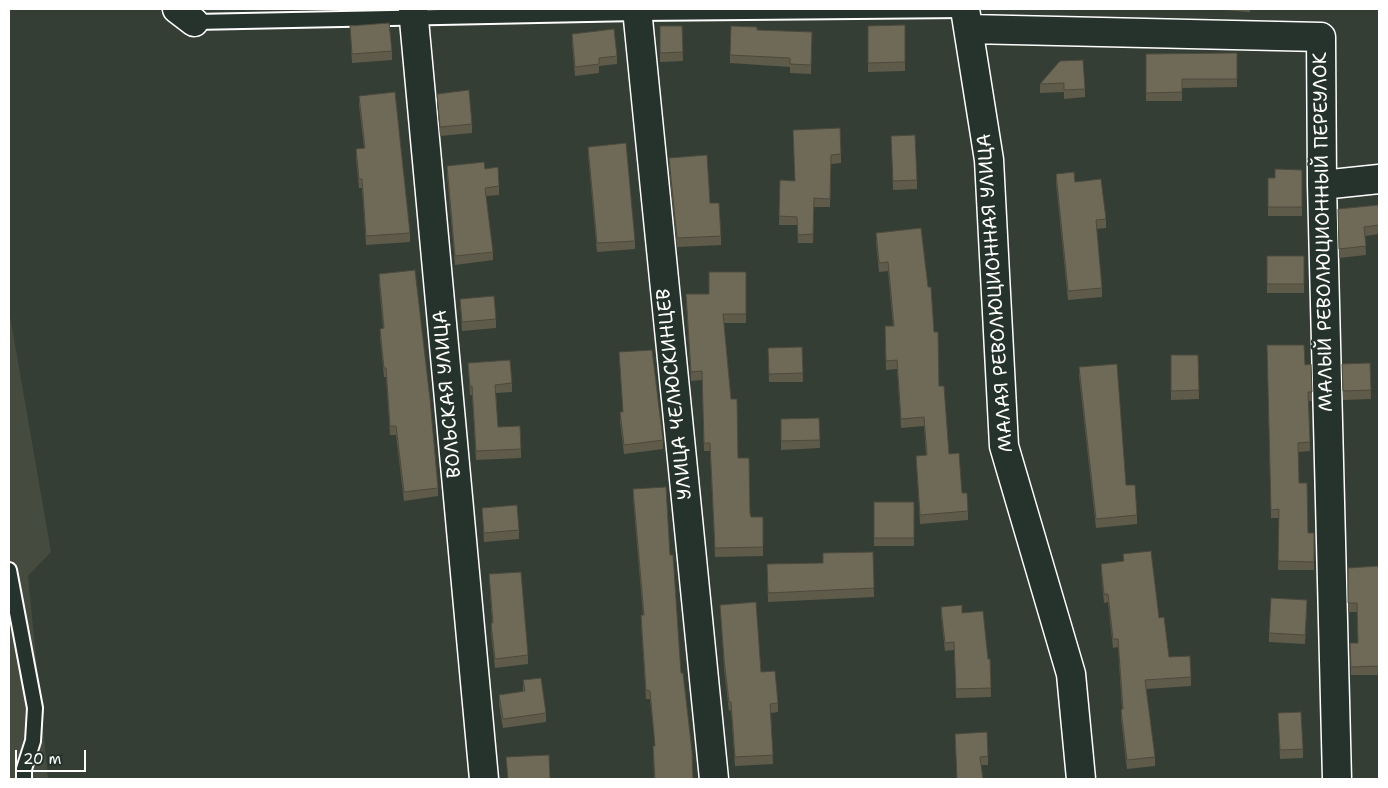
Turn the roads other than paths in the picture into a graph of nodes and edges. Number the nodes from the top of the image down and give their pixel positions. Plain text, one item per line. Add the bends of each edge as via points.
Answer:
1 (637, 11) edge
2 (413, 13) edge
3 (185, 16) edge
4 (966, 16) edge
5 (1379, 179) edge
6 (1322, 185) junction
7 (9, 570) edge
8 (24, 779) edge
9 (484, 779) edge
10 (714, 779) edge
11 (1081, 779) edge
12 (1337, 779) edge

1 - 2 lane
1 - 4 lane
1 - 10 street, УЛИЦА ЧЕЛЮСКИНЦЕВ
2 - 3 lane
2 - 9 street, ВОЛЬСКАЯ УЛИЦА
4 - 6 street, МАЛЫЙ РЕВОЛЮЦИОННЫЙ ПЕРЕУЛОК via 1321,38
4 - 11 street, МАЛАЯ РЕВОЛЮЦИОННАЯ УЛИЦА via 989,160 1004,446 1070,674
5 - 6 street
6 - 12 street, МАЛЫЙ РЕВОЛЮЦИОННЫЙ ПЕРЕУЛОК
7 - 8 lane via 35,708 33,741

